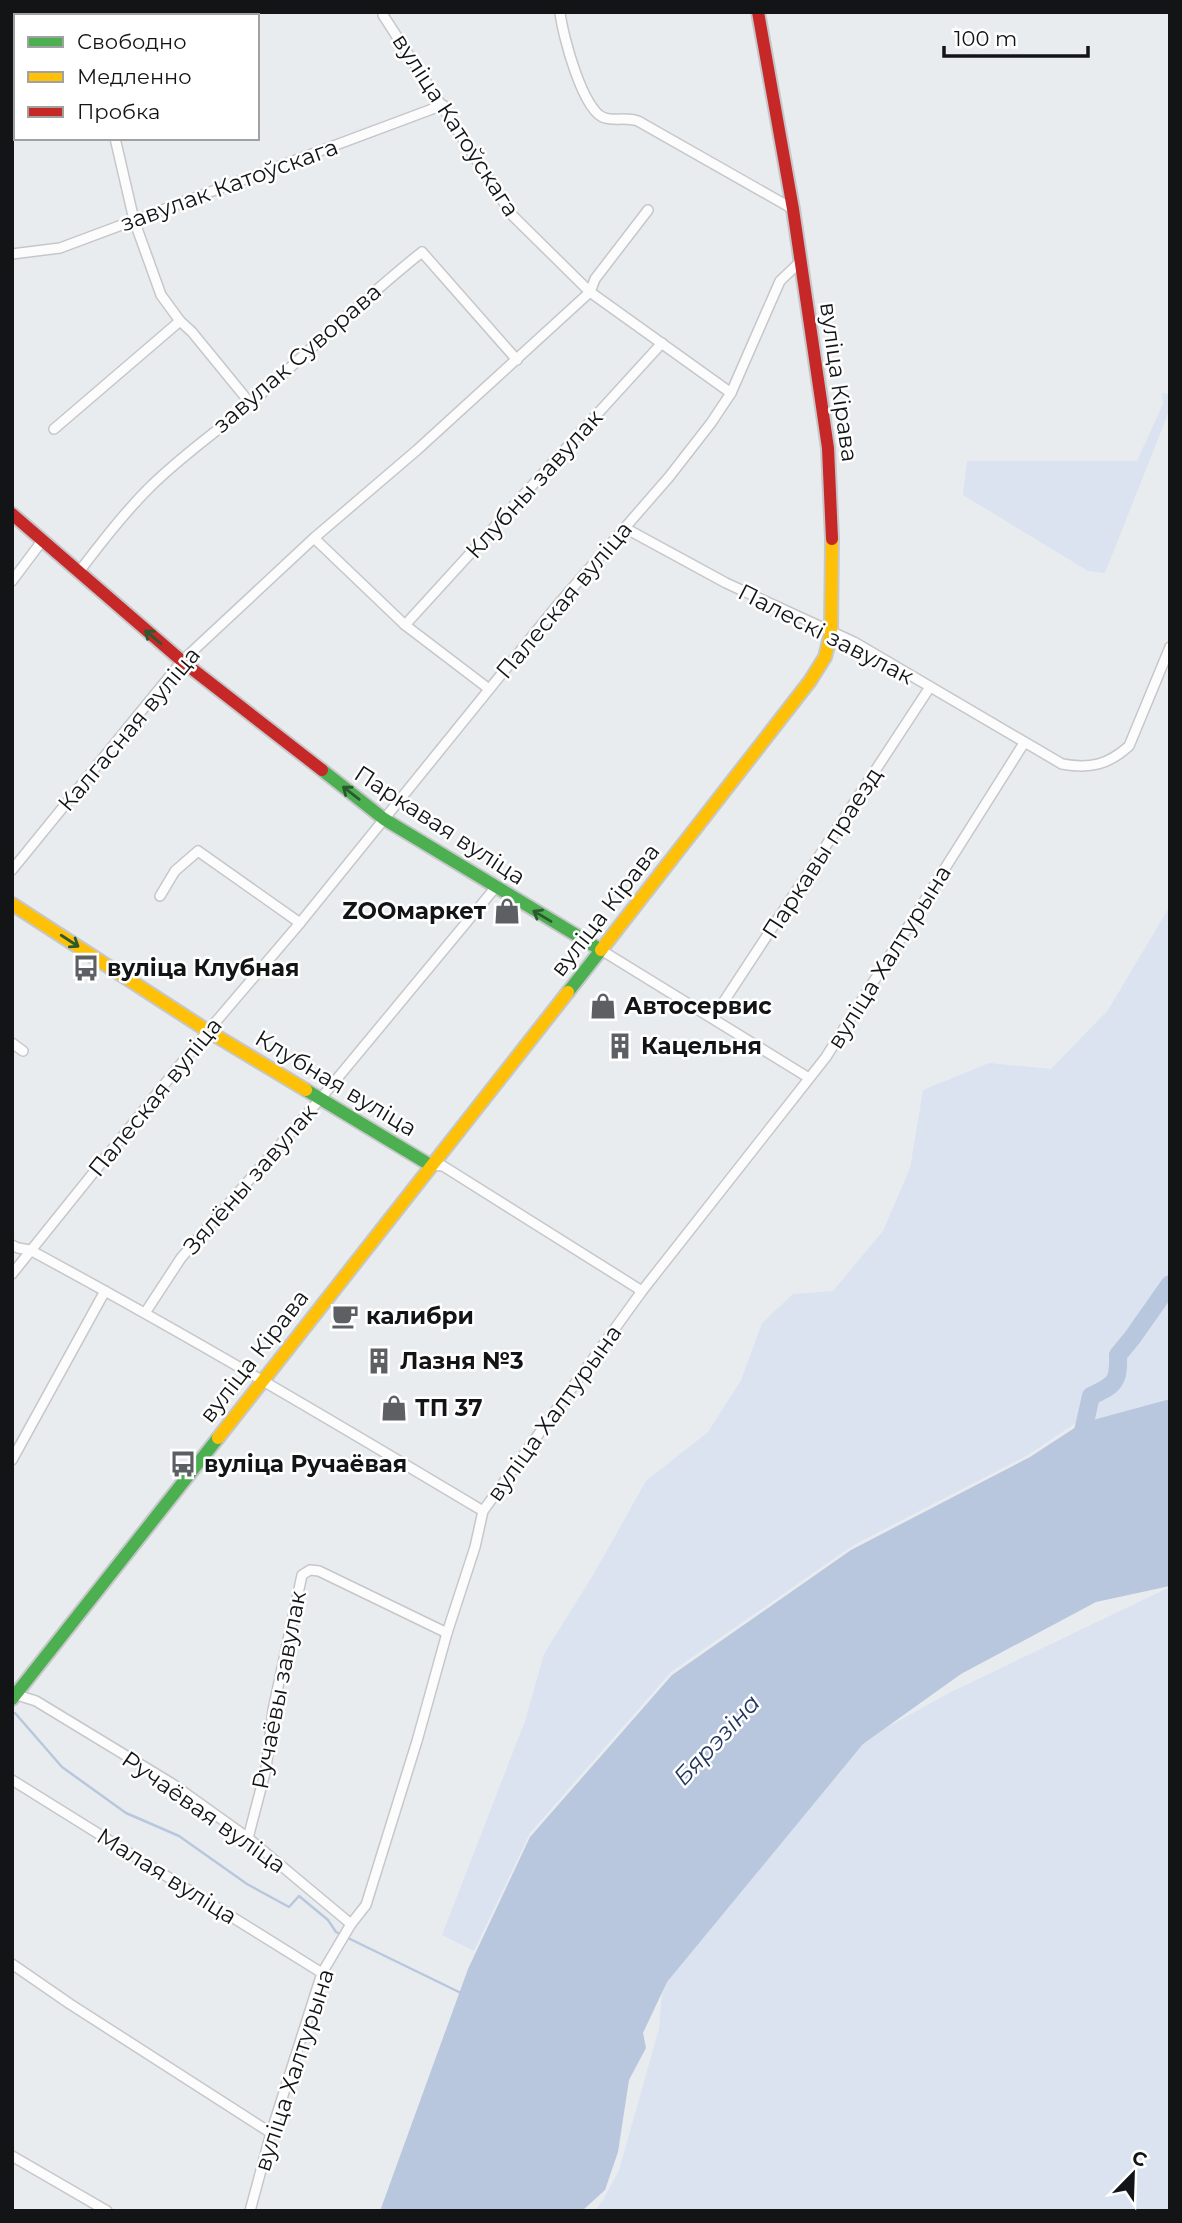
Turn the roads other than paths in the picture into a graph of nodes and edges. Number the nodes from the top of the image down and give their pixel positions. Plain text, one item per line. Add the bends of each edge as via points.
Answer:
1 (560, 12) edge
2 (758, 12) edge
3 (383, 15) dead end
4 (443, 105) junction
5 (115, 140) edge
6 (793, 209) junction
7 (648, 210) dead end
8 (134, 220) junction
9 (12, 254) edge
10 (801, 261) junction
11 (590, 292) junction
12 (180, 321) junction
13 (662, 343) junction
14 (517, 360) junction
15 (731, 393) junction
16 (250, 402) junction
17 (54, 429) dead end
18 (12, 514) edge
19 (625, 528) junction
20 (314, 538) junction
21 (42, 541) junction
22 (78, 573) junction
23 (12, 581) edge
24 (405, 625) junction
25 (831, 633) junction
26 (1170, 647) edge
27 (182, 661) junction
28 (930, 687) junction
29 (489, 689) junction
30 (1024, 743) junction
31 (384, 819) junction
32 (12, 870) edge
33 (495, 888) junction
34 (160, 896) dead end
35 (12, 904) edge
36 (300, 923) junction
37 (601, 950) junction
38 (713, 1018) junction
39 (208, 1031) junction
40 (12, 1043) edge
41 (23, 1051) dead end
42 (809, 1078) junction
43 (321, 1098) junction
44 (430, 1165) junction
45 (12, 1245) edge
46 (30, 1250) junction
47 (12, 1274) edge
48 (105, 1291) junction
49 (642, 1291) junction
50 (145, 1313) junction
51 (263, 1380) junction
52 (12, 1460) edge
53 (483, 1511) junction
54 (447, 1633) junction
55 (13, 1696) edge
56 (12, 1780) edge
57 (248, 1838) junction
58 (349, 1927) junction
59 (12, 1964) edge
60 (322, 1973) junction
61 (271, 2133) junction
62 (12, 2156) edge
63 (107, 2211) edge
64 (250, 2211) edge

1 - 6 street via 577,75 600,116 638,121
2 - 6 main road, вуліца Кірава
3 - 4 street, вуліца Катоўскага
4 - 8 street, завулак Катоўскага
4 - 11 street, вуліца Катоўскага via 512,215
5 - 8 street
6 - 10 main road, вуліца Кірава
7 - 11 street
8 - 9 street, завулак Катоўскага via 60,248
8 - 12 street via 161,295
10 - 15 street, Палеская вуліца via 780,281
10 - 25 main road, вуліца Кірава via 829,458
11 - 13 street, вуліца Катоўскага
11 - 14 street, Калгасная вуліца
12 - 16 street
12 - 17 street
13 - 15 street, вуліца Катоўскага
13 - 24 street, Клубны завулак
14 - 16 street, завулак Суворава via 422,252
14 - 20 street, Калгасная вуліца
15 - 19 street, Палеская вуліца via 712,423
16 - 22 street, завулак Суворава via 150,486
18 - 21 main road, Паркавая вуліца
19 - 25 street, Палескі завулак
19 - 29 street, Палеская вуліца
20 - 24 street
20 - 27 street, Калгасная вуліца
21 - 22 main road, Паркавая вуліца
21 - 23 street
27 -> 22 main road, Паркавая вуліца
24 - 29 street
25 - 28 street, Палескі завулак
25 - 37 main road, вуліца Кірава via 825,657 810,681
26 - 30 street, Палескі завулак via 1129,746 1117,757 1081,768 1062,764
31 -> 27 main road, Паркавая вуліца
27 - 32 street, Калгасная вуліца
28 - 30 street, Палескі завулак
28 - 38 street, Паркавы праезд
29 - 31 street, Палеская вуліца
30 - 42 street, вуліца Халтурына
31 - 33 main road, Паркавая вуліца
31 - 36 street, Палеская вуліца
37 -> 33 main road, Паркавая вуліца
33 - 43 street, Зялёны завулак
34 - 36 street via 176,871 198,851
35 -> 39 main road, Клубная вуліца
36 - 39 street, Палеская вуліца
37 - 38 street, Паркавая вуліца
37 - 44 main road, вуліца Кірава
38 - 42 street, Паркавая вуліца
39 - 43 main road, Клубная вуліца
39 - 46 street, Палеская вуліца
40 - 41 street
42 - 49 street, вуліца Халтурына
43 - 44 main road, Клубная вуліца
43 - 50 street, Зялёны завулак via 181,1258
44 - 49 street, Клубная вуліца via 443,1166
44 - 51 main road, вуліца Кірава
45 - 46 street
46 - 47 street, Палеская вуліца
46 - 48 street
48 - 50 street
48 - 52 street
49 - 53 street, вуліца Халтурына
50 - 51 street
51 - 53 street
51 - 55 main road, вуліца Кірава
53 - 54 street, вуліца Халтурына
54 - 57 street, Ручаёвы завулак via 319,1571 302,1575 273,1710 266,1769
54 - 58 street, вуліца Халтурына via 366,1905
55 - 57 street, Ручаёвая вуліца via 36,1701 171,1783
56 - 60 street, Малая вуліца
57 - 58 street, Ручаёвая вуліца
58 - 60 street, вуліца Халтурына
59 - 61 street
60 - 61 street, вуліца Халтурына
61 - 64 street, вуліца Халтурына
62 - 63 street

